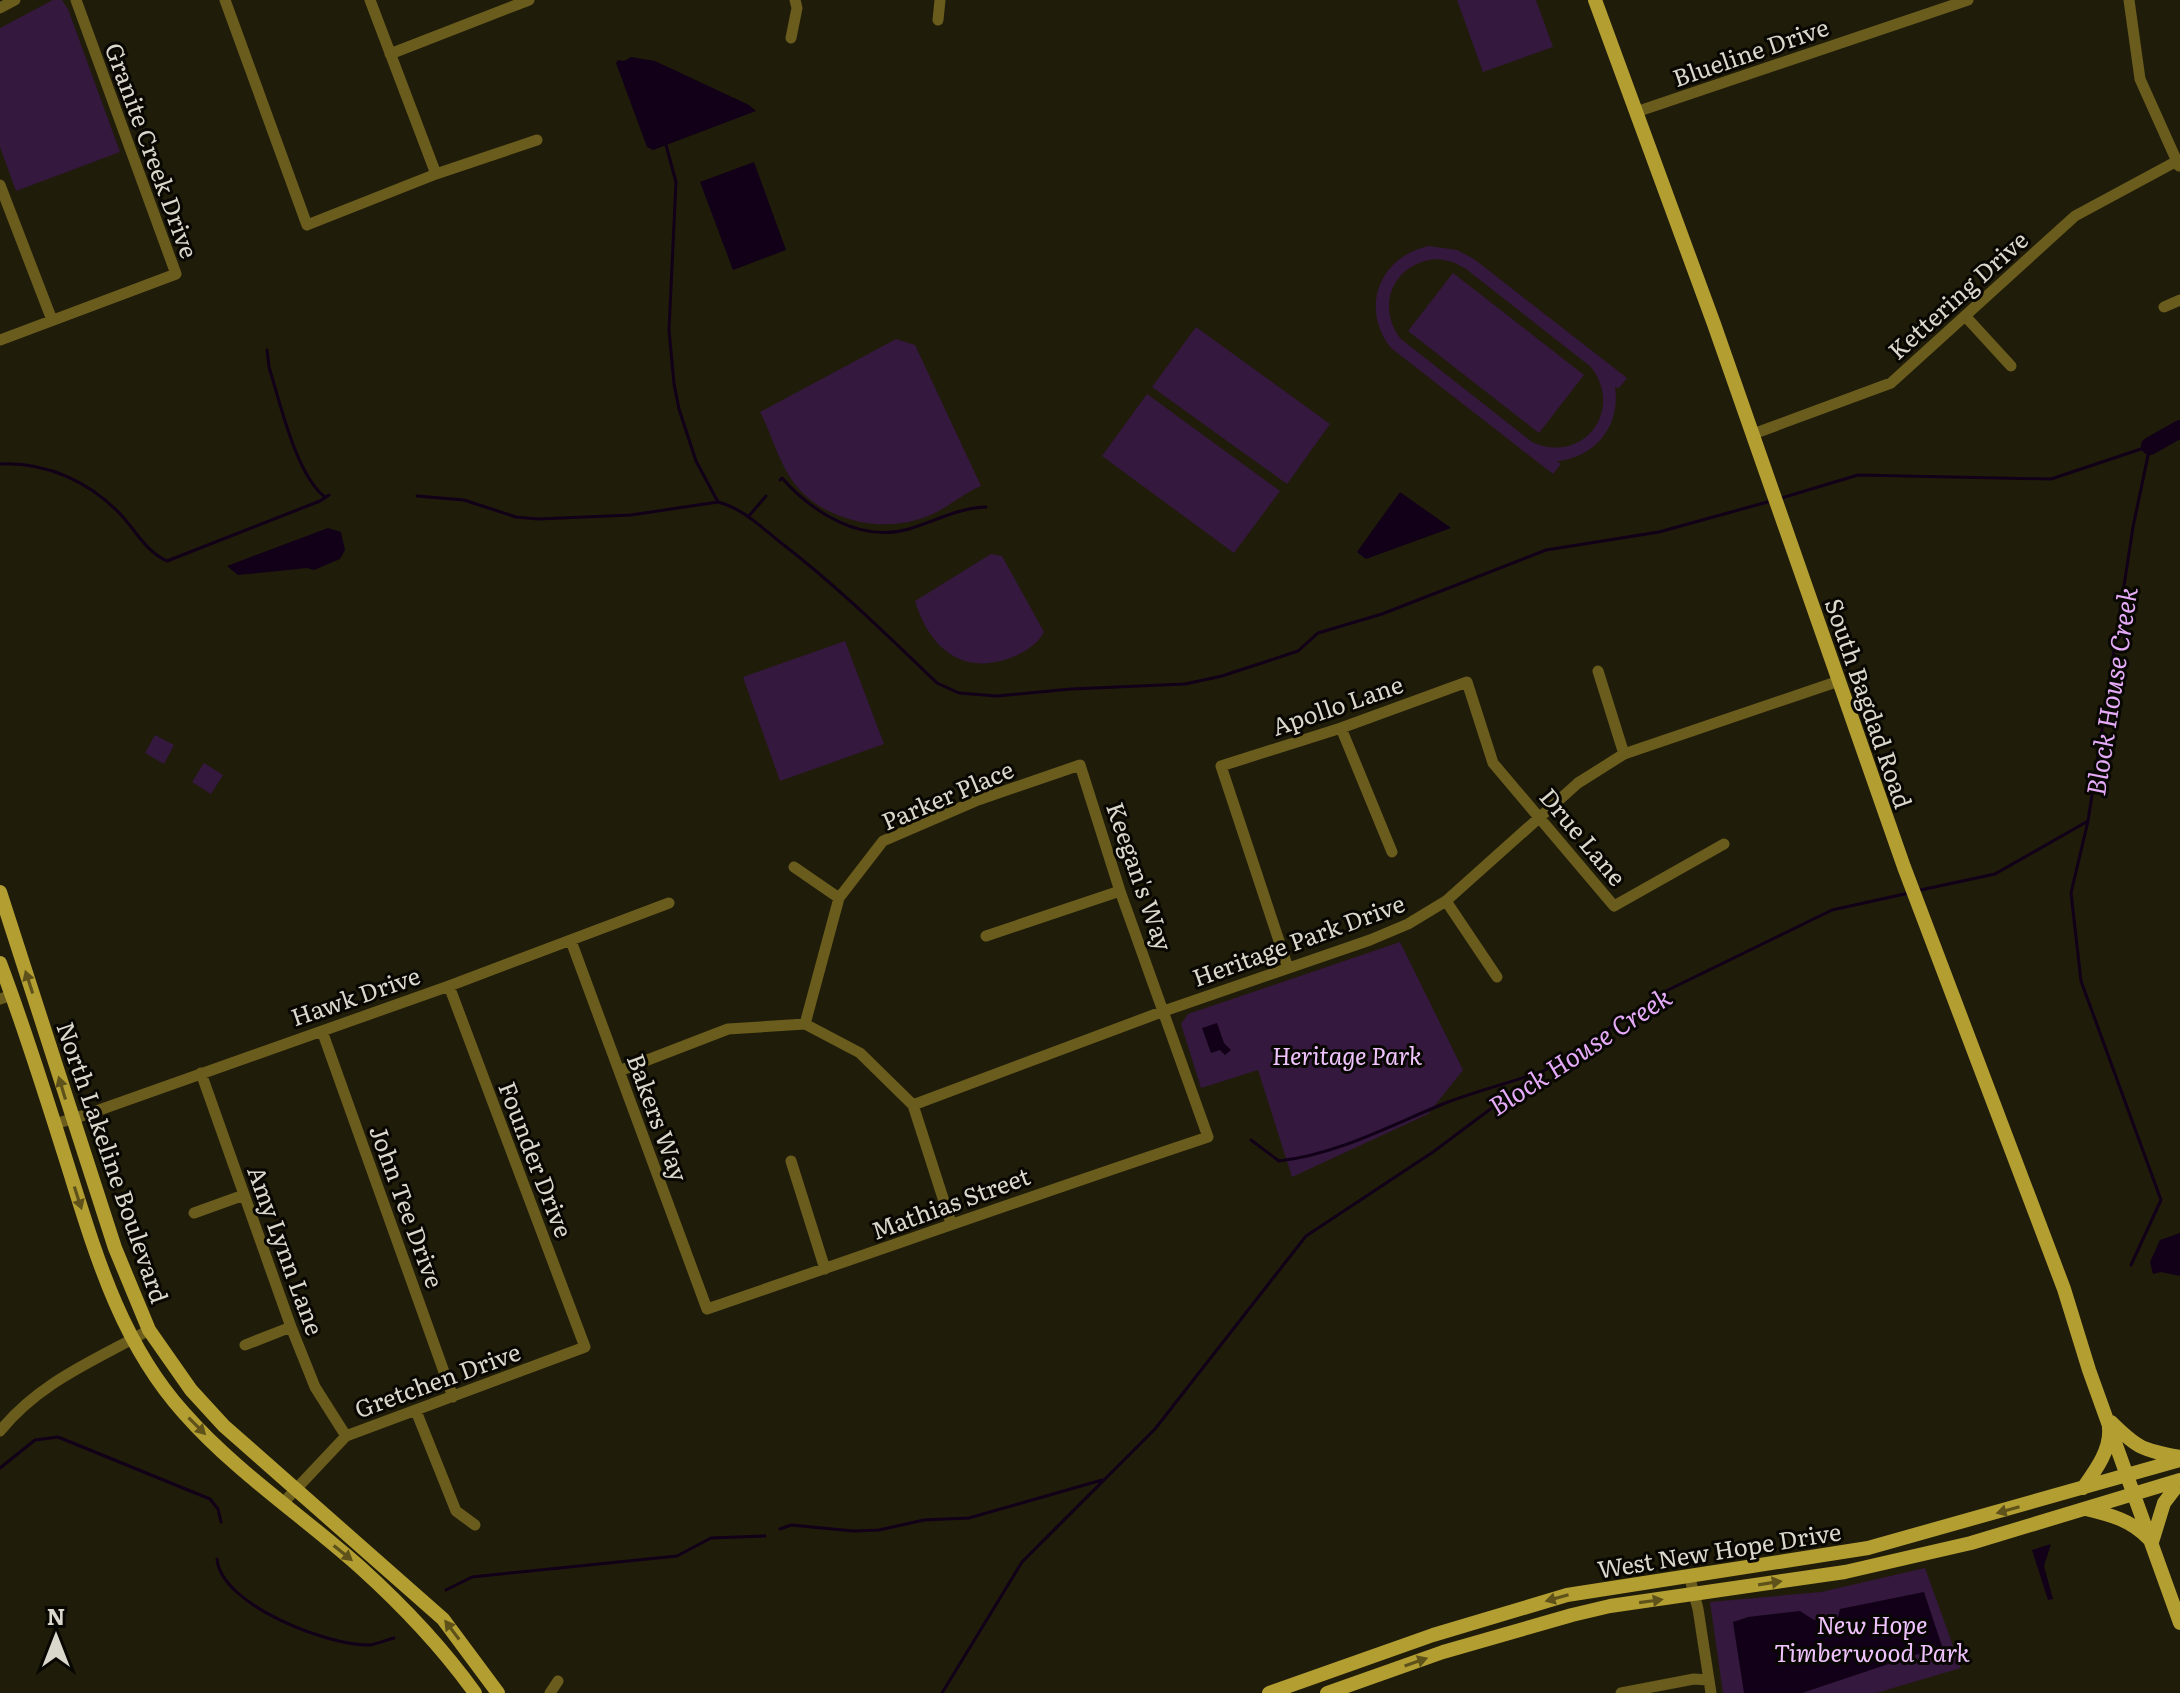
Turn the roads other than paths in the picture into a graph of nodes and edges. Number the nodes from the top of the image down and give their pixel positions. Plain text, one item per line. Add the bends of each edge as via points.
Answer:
1 (15, 0) edge
2 (76, 0) edge
3 (225, 0) edge
4 (370, 0) edge
5 (529, 0) edge
6 (795, 0) edge
7 (940, 0) edge
8 (1595, 0) edge
9 (1968, 0) edge
10 (2129, 0) edge
11 (0, 8) edge
12 (938, 20) dead end
13 (791, 38) dead end
14 (390, 54) junction
15 (1636, 112) junction
16 (537, 140) dead end
17 (2178, 164) edge
18 (436, 174) junction
19 (0, 185) edge
20 (2180, 300) edge
21 (2164, 307) dead end
22 (1966, 317) junction
23 (52, 320) junction
24 (0, 340) edge
25 (2011, 366) dead end
26 (1753, 434) junction
27 (1598, 671) dead end
28 (1839, 681) junction
29 (1467, 682) joint
30 (1341, 728) junction
31 (1624, 754) junction
32 (1080, 765) joint
33 (1538, 816) junction
34 (1724, 844) dead end
35 (1392, 852) dead end
36 (794, 867) dead end
37 (1120, 891) junction
38 (0, 892) edge
39 (839, 898) junction
40 (1446, 901) junction
41 (669, 903) dead end
42 (986, 936) dead end
43 (571, 941) junction
44 (0, 963) edge
45 (1288, 968) junction
46 (1497, 977) dead end
47 (449, 986) junction
48 (6, 997) edge
49 (1164, 1011) junction
50 (805, 1024) junction
51 (322, 1031) junction
52 (619, 1071) junction
53 (201, 1073) junction
54 (913, 1105) junction
55 (72, 1119) junction
56 (55, 1124) junction
57 (1208, 1137) joint
58 (791, 1161) dead end
59 (244, 1195) junction
60 (194, 1213) dead end
61 (951, 1223) junction
62 (825, 1269) junction
63 (707, 1309) joint
64 (291, 1327) junction
65 (149, 1330) junction
66 (131, 1340) junction
67 (245, 1345) dead end
68 (585, 1347) joint
69 (453, 1397) junction
70 (416, 1411) junction
71 (2108, 1419) junction
72 (0, 1431) edge
73 (346, 1436) junction
74 (2180, 1459) edge
75 (2129, 1475) junction
76 (2180, 1481) edge
77 (2083, 1488) junction
78 (296, 1489) junction
79 (2135, 1494) junction
80 (282, 1504) junction
81 (2085, 1509) junction
82 (475, 1525) dead end
83 (2152, 1542) junction
84 (1689, 1575) junction
85 (1693, 1595) junction
86 (2180, 1623) edge
87 (1708, 1680) junction
88 (558, 1681) dead end
89 (1273, 1692) edge
90 (475, 1693) edge
91 (498, 1693) edge
92 (550, 1693) edge
93 (1327, 1693) edge
94 (1621, 1693) edge
95 (1711, 1693) edge

1 - 11 street
2 - 23 street, Granite Creek Drive via 176,274
3 - 18 street via 307,225
4 - 14 street
5 - 14 street
6 - 13 street
7 - 12 street
8 - 15 main road, South Bagdad Road
9 - 15 street, Blueline Drive
10 - 17 street via 2140,79
14 - 18 street
15 - 26 main road, South Bagdad Road
16 - 18 street
17 - 22 street, Kettering Drive via 2075,216
19 - 23 street
20 - 21 street
22 - 25 street
22 - 26 street, Kettering Drive via 1891,383
23 - 24 street, Granite Creek Drive
26 - 28 main road, South Bagdad Road
27 - 31 street
28 - 31 street, Heritage Park Drive
28 - 71 main road, South Bagdad Road
29 - 30 street, Apollo Lane
29 - 33 street, Drue Lane via 1493,763
30 - 35 street
30 - 45 street, Apollo Lane via 1221,766
31 - 33 street, Heritage Park Drive
32 - 37 street, Keegan's Way
32 - 39 street, Parker Place via 978,800 883,841
33 - 34 street, Drue Lane via 1614,906
33 - 40 street, Heritage Park Drive
36 - 39 street
37 - 42 street
37 - 49 street, Keegan's Way
55 -> 38 main road, North Lakeline Boulevard
39 - 50 street, Parker Place
40 - 45 street, Heritage Park Drive via 1408,924
40 - 46 street
41 - 43 street, Hawk Drive
43 - 47 street, Hawk Drive
43 - 52 street, Bakers Way
44 - 48 main road, North Lakeline Boulevard
45 - 49 street, Heritage Park Drive
47 - 51 street, Hawk Drive
47 - 68 street, Founder Drive
48 - 56 main road, North Lakeline Boulevard
49 - 54 street, Heritage Park Drive
49 - 57 street, Keegan's Way
50 - 52 street via 728,1029
50 - 54 street via 860,1053
51 - 53 street, Hawk Drive
51 - 69 street, John Tee Drive
52 - 63 street, Bakers Way
53 - 55 street, Hawk Drive
53 - 59 street, Amy Lynn Lane
54 - 61 street
55 - 56 street, Hawk Drive
55 - 65 main road, North Lakeline Boulevard
56 -> 66 main road, North Lakeline Boulevard via 97,1258
57 - 61 street, Mathias Street
58 - 62 street
59 - 60 street
59 - 64 street, Amy Lynn Lane
61 - 62 street, Mathias Street
62 - 63 street, Mathias Street
64 - 67 street
64 - 73 street, Amy Lynn Lane via 315,1387
65 - 66 street
65 - 78 main road, North Lakeline Boulevard via 224,1426
66 - 72 street via 44,1387
66 -> 80 main road, North Lakeline Boulevard via 183,1412
68 - 69 street, Gretchen Drive
69 - 70 street, Gretchen Drive
70 - 73 street, Gretchen Drive
70 - 82 street via 456,1511
71 - 74 main road via 2134,1444
71 - 75 main road, South Bagdad Road
71 - 77 main road via 2105,1449
73 - 78 street, Gretchen Drive
74 - 75 main road, West New Hope Drive
75 - 77 main road, West New Hope Drive
75 - 79 main road, South Bagdad Road
76 - 79 main road, West New Hope Drive
76 - 83 main road via 2164,1503
77 -> 84 main road, West New Hope Drive via 1868,1548
78 - 80 street, Gretchen Drive
91 -> 78 main road, North Lakeline Boulevard via 443,1619
79 - 81 main road, West New Hope Drive
79 - 83 main road, South Bagdad Road
80 -> 90 main road, North Lakeline Boulevard via 411,1615
81 - 83 main road via 2117,1516
85 -> 81 main road, West New Hope Drive via 1845,1572
83 - 86 main road, South Bagdad Road
84 - 85 street
84 -> 89 main road, West New Hope Drive via 1567,1595
85 - 87 street
93 -> 85 main road, West New Hope Drive via 1572,1615
87 - 94 street
87 - 95 street
88 - 92 street

